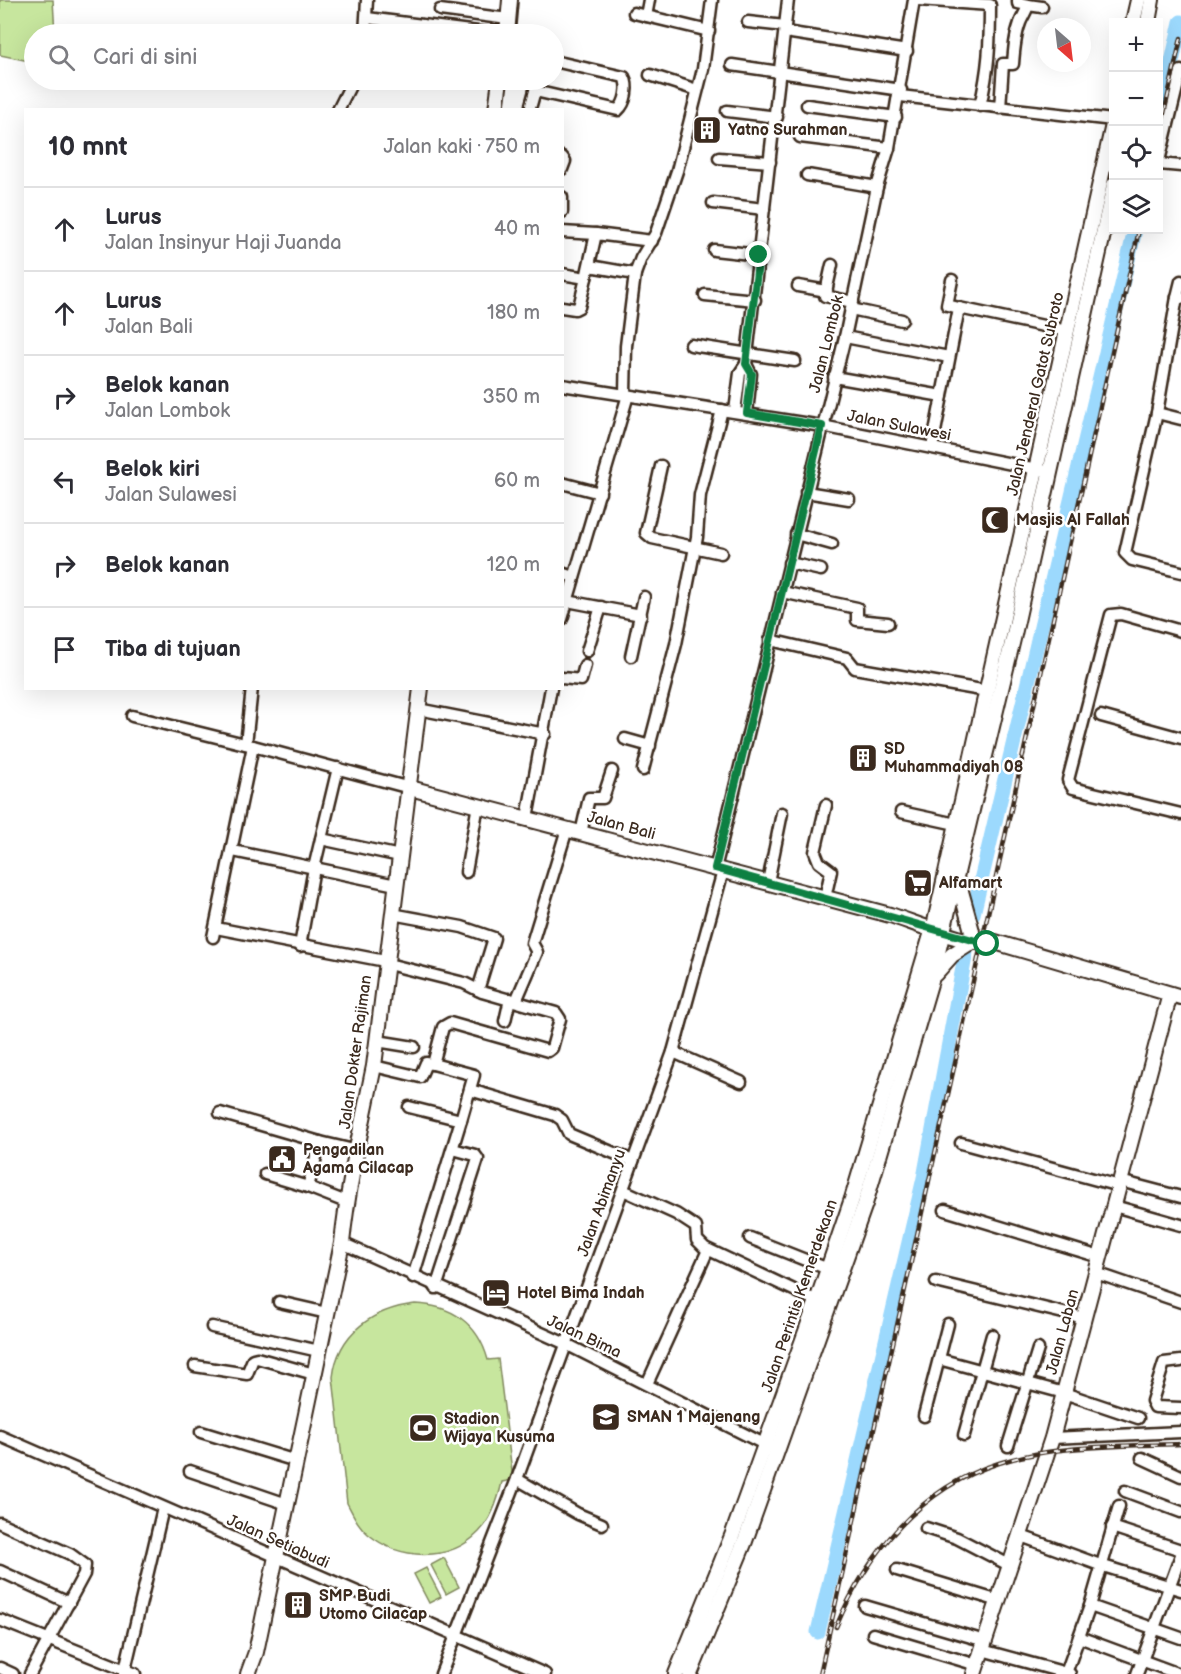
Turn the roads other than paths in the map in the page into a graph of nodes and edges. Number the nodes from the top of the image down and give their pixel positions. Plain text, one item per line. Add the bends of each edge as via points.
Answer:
1 (367, 0) edge
2 (510, 0) edge
3 (649, 0) edge
4 (712, 0) edge
5 (788, 0) edge
6 (916, 0) edge
7 (1138, 0) edge
8 (1152, 0) edge
9 (990, 3) edge
10 (1023, 3) edge
11 (1042, 7) dead end
12 (440, 10) dead end
13 (634, 13) dead end
14 (646, 16) junction
15 (367, 18) junction
16 (1134, 18) edge
17 (1149, 18) edge
18 (508, 19) junction
19 (748, 22) dead end
20 (366, 24) edge
21 (415, 24) edge
22 (508, 24) edge
23 (785, 29) junction
24 (709, 32) junction
25 (907, 51) junction
26 (564, 63) edge
27 (732, 65) dead end
28 (1181, 71) edge
29 (782, 73) junction
30 (650, 75) dead end
31 (348, 90) edge
32 (499, 90) edge
33 (697, 90) junction
34 (535, 91) joint
35 (900, 93) junction
36 (531, 105) dead end
37 (807, 105) dead end
38 (980, 106) junction
39 (339, 108) edge
40 (496, 108) edge
41 (1000, 108) junction
42 (728, 111) dead end
43 (777, 117) junction
44 (896, 117) junction
45 (1109, 120) edge
46 (1112, 126) edge
47 (800, 137) dead end
48 (889, 148) junction
49 (1163, 148) edge
50 (719, 158) dead end
51 (770, 162) junction
52 (1163, 165) edge
53 (1181, 166) edge
54 (807, 175) dead end
55 (877, 187) junction
56 (713, 203) dead end
57 (1109, 204) edge
58 (764, 209) junction
59 (564, 232) edge
60 (596, 234) junction
61 (652, 241) junction
62 (714, 250) dead end
63 (759, 255) junction
64 (832, 265) dead end
65 (590, 266) junction
66 (564, 274) edge
67 (635, 274) junction
68 (586, 279) junction
69 (952, 280) dead end
70 (1181, 281) edge
71 (798, 286) dead end
72 (827, 291) junction
73 (705, 295) dead end
74 (1179, 297) edge
75 (755, 300) junction
76 (852, 305) junction
77 (564, 307) edge
78 (959, 308) junction
79 (902, 320) dead end
80 (1067, 331) junction
81 (844, 337) junction
82 (691, 345) dead end
83 (949, 357) junction
84 (747, 359) junction
85 (795, 361) dead end
86 (834, 377) junction
87 (564, 385) edge
88 (626, 394) junction
89 (942, 396) junction
90 (722, 410) junction
91 (735, 411) junction
92 (747, 413) junction
93 (1157, 413) junction
94 (1181, 419) edge
95 (822, 426) junction
96 (932, 447) junction
97 (661, 466) dead end
98 (1036, 469) junction
99 (1052, 471) junction
100 (564, 484) edge
101 (806, 492) junction
102 (600, 493) junction
103 (849, 499) dead end
104 (796, 534) junction
105 (832, 544) dead end
106 (695, 547) junction
107 (721, 554) dead end
108 (789, 563) junction
109 (821, 570) dead end
110 (1181, 572) edge
111 (564, 574) edge
112 (574, 577) junction
113 (782, 592) junction
114 (644, 597) dead end
115 (567, 601) junction
116 (602, 607) junction
117 (564, 612) edge
118 (641, 615) junction
119 (888, 623) dead end
120 (1181, 631) edge
121 (770, 640) junction
122 (587, 651) dead end
123 (631, 656) dead end
124 (585, 665) dead end
125 (564, 678) edge
126 (252, 690) edge
127 (421, 690) edge
128 (551, 690) edge
129 (987, 691) junction
130 (418, 709) junction
131 (132, 716) dead end
132 (1101, 716) dead end
133 (545, 734) junction
134 (1181, 738) edge
135 (625, 739) dead end
136 (250, 745) junction
137 (650, 746) junction
138 (338, 768) junction
139 (643, 770) dead end
140 (612, 771) dead end
141 (410, 788) junction
142 (478, 805) junction
143 (826, 805) dead end
144 (901, 812) dead end
145 (782, 813) dead end
146 (1181, 814) edge
147 (527, 818) junction
148 (956, 824) junction
149 (567, 829) junction
150 (581, 833) junction
151 (321, 839) junction
152 (233, 851) junction
153 (400, 856) junction
154 (314, 868) junction
155 (719, 870) junction
156 (465, 872) dead end
157 (958, 879) junction
158 (768, 882) junction
159 (396, 885) junction
160 (825, 898) junction
161 (392, 914) junction
162 (936, 927) junction
163 (973, 936) junction
164 (300, 946) junction
165 (385, 962) junction
166 (932, 977) junction
167 (478, 990) junction
168 (1176, 995) edge
169 (513, 1000) junction
170 (505, 1021) dead end
171 (377, 1041) junction
172 (414, 1047) dead end
173 (673, 1052) junction
174 (433, 1064) junction
175 (374, 1066) junction
176 (741, 1082) dead end
177 (470, 1090) junction
178 (409, 1107) dead end
179 (220, 1113) dead end
180 (461, 1120) junction
181 (320, 1142) junction
182 (961, 1143) dead end
183 (453, 1149) junction
184 (358, 1151) junction
185 (633, 1161) junction
186 (265, 1174) dead end
187 (1120, 1184) junction
188 (308, 1187) junction
189 (623, 1190) junction
190 (1181, 1197) edge
191 (346, 1202) junction
192 (858, 1202) junction
193 (1114, 1206) junction
194 (945, 1210) dead end
195 (1181, 1225) edge
196 (750, 1238) dead end
197 (342, 1243) junction
198 (707, 1252) junction
199 (1100, 1257) junction
200 (828, 1269) junction
201 (1096, 1273) junction
202 (413, 1277) junction
203 (936, 1282) dead end
204 (436, 1288) junction
205 (817, 1301) junction
206 (279, 1302) dead end
207 (1181, 1302) edge
208 (327, 1313) junction
209 (1084, 1318) junction
210 (948, 1324) dead end
211 (212, 1327) dead end
212 (992, 1335) dead end
213 (566, 1344) junction
214 (1038, 1349) dead end
215 (319, 1352) junction
216 (939, 1359) junction
217 (1181, 1361) edge
218 (195, 1366) dead end
219 (982, 1371) junction
220 (314, 1374) junction
221 (1027, 1383) junction
222 (647, 1384) junction
223 (1064, 1393) junction
224 (1181, 1408) edge
225 (924, 1416) dead end
226 (1138, 1418) dead end
227 (201, 1432) dead end
228 (1181, 1432) edge
229 (964, 1435) dead end
230 (0, 1436) edge
231 (1052, 1438) junction
232 (1008, 1446) dead end
233 (771, 1448) junction
234 (1142, 1458) dead end
235 (296, 1461) junction
236 (190, 1470) dead end
237 (1181, 1476) edge
238 (517, 1479) junction
239 (1125, 1491) dead end
240 (287, 1504) junction
241 (1119, 1506) dead end
242 (163, 1508) junction
243 (1181, 1512) edge
244 (0, 1523) edge
245 (602, 1524) dead end
246 (1112, 1527) junction
247 (926, 1528) dead end
248 (1022, 1536) junction
249 (1181, 1552) edge
250 (276, 1558) junction
251 (1100, 1565) junction
252 (1011, 1566) junction
253 (897, 1570) dead end
254 (0, 1571) edge
255 (1176, 1588) edge
256 (999, 1601) junction
257 (69, 1603) junction
258 (865, 1606) dead end
259 (1090, 1606) junction
260 (0, 1620) edge
261 (1153, 1629) junction
262 (873, 1634) dead end
263 (457, 1636) junction
264 (1079, 1637) junction
265 (1181, 1638) edge
266 (49, 1641) junction
267 (984, 1646) junction
268 (1142, 1659) junction
269 (0, 1668) edge
270 (975, 1670) edge
271 (128, 1673) edge
272 (1068, 1673) edge
273 (14, 1674) edge
274 (30, 1674) edge
275 (248, 1674) edge
276 (441, 1674) edge
277 (545, 1674) edge
278 (676, 1674) edge
279 (690, 1674) edge
280 (1137, 1674) edge
281 (1179, 1674) edge

1 - 15 street
2 - 18 main road
3 - 14 street
4 - 24 street
5 - 23 street
6 - 9 street
6 - 25 street, Jalan Lombok
7 - 16 main road
8 - 17 main road
9 - 38 street via 988,76
10 - 11 street
10 - 41 street via 1014,64 1003,64
12 - 18 street
13 - 14 street
14 - 24 street
15 - 20 street
15 - 21 street
18 - 22 main road
19 - 23 street
23 - 25 street
23 - 29 street
24 - 33 street
25 - 35 street, Jalan Lombok
26 - 34 street via 624,77 627,86 623,105 618,110 598,107
27 - 29 street
28 - 49 street
29 - 35 street
29 - 43 street
30 - 33 street
31 - 39 street
32 - 40 main road
33 - 61 street via 677,171
34 - 36 street
35 - 38 street
35 - 44 street, Jalan Lombok
37 - 44 street
38 - 41 street
41 - 45 street
42 - 43 street
43 - 51 street
44 - 48 street, Jalan Lombok
46 - 80 main road, Jalan Jenderal Gatot Subroto
47 - 48 street
48 - 55 street, Jalan Lombok
50 - 51 street
51 - 58 street
52 - 53 street
54 - 55 street
55 - 76 street, Jalan Lombok
56 - 58 street
57 - 99 main road, Jalan Jenderal Gatot Subroto
58 - 63 street
59 - 60 street
60 - 61 street
60 - 65 street
61 - 67 street
62 - 63 street
63 - 75 street
64 - 72 street
65 - 67 street
65 - 68 street
66 - 68 street
67 - 88 street via 626,346
68 - 77 street via 579,307
69 - 78 street via 947,305
70 - 74 street
71 - 72 street
72 - 76 street via 828,298
73 - 75 street
74 - 93 street
75 - 84 street
76 - 79 street
76 - 81 street, Jalan Lombok
78 - 80 street
78 - 83 street
80 - 98 main road, Jalan Jenderal Gatot Subroto
81 - 83 street
81 - 86 street, Jalan Lombok
82 - 84 street
83 - 89 street
84 - 85 street
84 - 91 street
84 - 92 street via 752,374
86 - 89 street
86 - 95 street, Jalan Lombok
87 - 88 street, Jalan Sulawesi
88 - 90 street, Jalan Sulawesi
88 - 102 street
89 - 96 street
90 - 91 street, Jalan Sulawesi
90 - 106 street via 700,495
91 - 92 street, Jalan Sulawesi
92 - 95 street, Jalan Sulawesi
93 - 94 street
93 - 110 street via 1125,553 1132,560
95 - 96 street, Jalan Sulawesi
95 - 101 street, Jalan Lombok
96 - 98 street, Jalan Sulawesi
97 - 106 street via 646,533 652,538
98 - 99 street, Jalan Sulawesi
98 - 129 main road, Jalan Jenderal Gatot Subroto
99 - 157 main road, Jalan Jenderal Gatot Subroto
100 - 102 street
101 - 103 street
101 - 104 street, Jalan Lombok
102 - 112 street
104 - 105 street
104 - 108 street, Jalan Lombok
106 - 107 street
106 - 137 street
108 - 109 street
108 - 113 street, Jalan Lombok
111 - 112 street
112 - 115 street
113 - 119 street via 858,608 857,620
113 - 121 street, Jalan Lombok
114 - 118 street
115 - 116 street
115 - 117 street
116 - 118 street
116 - 122 street
118 - 123 street
120 - 146 street via 1121,614 1110,615 1068,780 1073,788
121 - 129 street via 847,658 855,668
121 - 155 street, Jalan Lombok
124 - 125 street via 579,681
126 - 136 street
127 - 130 main road, Jalan Dokter Rajiman
128 - 133 street
129 - 148 main road, Jalan Jenderal Gatot Subroto
130 - 133 street
130 - 141 main road, Jalan Dokter Rajiman
131 - 136 street, Jalan Bali
132 - 134 street
133 - 147 street
135 - 137 street
136 - 138 street, Jalan Bali
136 - 152 street
137 - 139 street
138 - 141 street, Jalan Bali
138 - 151 street
140 - 150 street via 603,798 589,798
141 - 142 main road, Jalan Bali
141 - 153 main road, Jalan Dokter Rajiman
142 - 147 main road, Jalan Bali
142 - 156 street
143 - 160 street via 815,852 819,862 831,871
144 - 148 street
145 - 158 street
147 - 149 main road, Jalan Bali
148 - 162 main road, Jalan Jenderal Gatot Subroto
149 - 150 main road, Jalan Bali
149 - 169 street via 532,943 537,952
150 - 155 main road, Jalan Bali
151 - 153 street
151 - 154 street
152 - 154 street
152 - 164 street via 214,933
153 - 159 main road, Jalan Dokter Rajiman
154 - 159 street
154 - 164 street
155 - 158 main road, Jalan Bali
155 - 173 street, Jalan Abimanyu
157 - 162 main road, Jalan Jenderal Gatot Subroto
157 - 163 main road
158 - 160 main road, Jalan Bali
159 - 161 main road, Jalan Dokter Rajiman
160 - 162 main road, Jalan Bali
161 - 165 main road, Jalan Dokter Rajiman
161 - 167 street via 462,927 494,938
162 - 163 main road, Jalan Bali
162 - 166 main road, Jalan Perintis Kemerdekaan
162 - 192 main road, Jalan Perintis Kemerdekaan
163 - 166 main road
163 - 168 main road, Jalan Bali
164 - 165 street
165 - 167 street
165 - 171 main road, Jalan Dokter Rajiman
166 - 192 main road, Jalan Perintis Kemerdekaan
167 - 169 street
168 - 187 main road, Jalan Laban
169 - 170 street
169 - 174 street via 560,1016 550,1050 450,1023 443,1027
171 - 172 street
171 - 175 main road, Jalan Dokter Rajiman
173 - 176 street
173 - 185 street, Jalan Abimanyu
174 - 175 street via 426,1063 420,1077
174 - 177 street via 473,1073
175 - 184 main road, Jalan Dokter Rajiman
177 - 180 street
177 - 185 street via 555,1115 569,1134
178 - 180 street
179 - 181 street
180 - 183 street
181 - 184 street
181 - 188 street
182 - 187 street
183 - 202 street
183 - 204 street via 478,1159
184 - 191 main road, Jalan Dokter Rajiman
185 - 189 street, Jalan Abimanyu
186 - 188 street
187 - 190 street
187 - 193 main road, Jalan Laban
188 - 191 street
189 - 198 street via 696,1227 698,1242
189 - 213 street, Jalan Abimanyu
191 - 197 main road, Jalan Dokter Rajiman
192 - 200 main road, Jalan Perintis Kemerdekaan
192 - 233 main road, Jalan Perintis Kemerdekaan
193 - 195 street
193 - 199 main road, Jalan Laban
194 - 199 street
196 - 200 street
197 - 202 street, Jalan Bima
197 - 208 main road, Jalan Dokter Rajiman
198 - 205 street
198 - 222 street
199 - 201 main road, Jalan Laban
200 - 205 main road, Jalan Perintis Kemerdekaan
201 - 207 street
201 - 209 main road, Jalan Laban
202 - 204 street, Jalan Bima
203 - 209 street
204 - 213 street, Jalan Bima
205 - 233 main road, Jalan Perintis Kemerdekaan
206 - 208 street
208 - 215 main road, Jalan Dokter Rajiman
209 - 223 main road, Jalan Laban
210 - 216 street
211 - 215 street
212 - 219 street
213 - 222 street, Jalan Bima
213 - 238 street, Jalan Abimanyu
214 - 221 street
215 - 220 main road, Jalan Dokter Rajiman
216 - 219 street
216 - 225 street
217 - 224 street via 1162,1365 1152,1401 1155,1407
218 - 220 street via 247,1374 257,1358
219 - 221 street
219 - 229 street
220 - 235 main road, Jalan Dokter Rajiman
221 - 223 street
221 - 232 street
222 - 233 street, Jalan Bima
223 - 226 street
223 - 231 main road, Jalan Laban
227 - 235 street
228 - 231 street
230 - 242 street, Jalan Setiabudi
231 - 248 main road, Jalan Laban
233 - 278 main road, Jalan Perintis Kemerdekaan
233 - 279 main road, Jalan Perintis Kemerdekaan via 745,1541
234 - 237 street
235 - 240 main road, Jalan Dokter Rajiman
236 - 240 street
238 - 245 street
238 - 263 street, Jalan Abimanyu
239 - 243 street
240 - 250 main road, Jalan Dokter Rajiman
241 - 246 street
242 - 250 street, Jalan Setiabudi
242 - 271 street
244 - 257 street via 83,1562 84,1574
246 - 249 street
246 - 251 street
247 - 252 street via 957,1538
248 - 251 street
248 - 252 main road, Jalan Laban
249 - 255 street
250 - 263 street, Jalan Setiabudi
250 - 275 main road, Jalan Dokter Rajiman
251 - 255 street
251 - 259 street
252 - 256 main road, Jalan Laban
253 - 256 street
254 - 257 street
255 - 261 street
256 - 267 main road, Jalan Laban
257 - 266 street
258 - 267 street
259 - 261 street
259 - 264 street
260 - 266 street
261 - 265 street
261 - 268 street
262 - 270 street
263 - 276 street, Jalan Abimanyu
263 - 277 street, Jalan Setiabudi
264 - 268 street
264 - 272 street
266 - 271 street
266 - 274 street
267 - 270 main road, Jalan Laban
267 - 272 street
268 - 280 street
268 - 281 street
269 - 273 street

